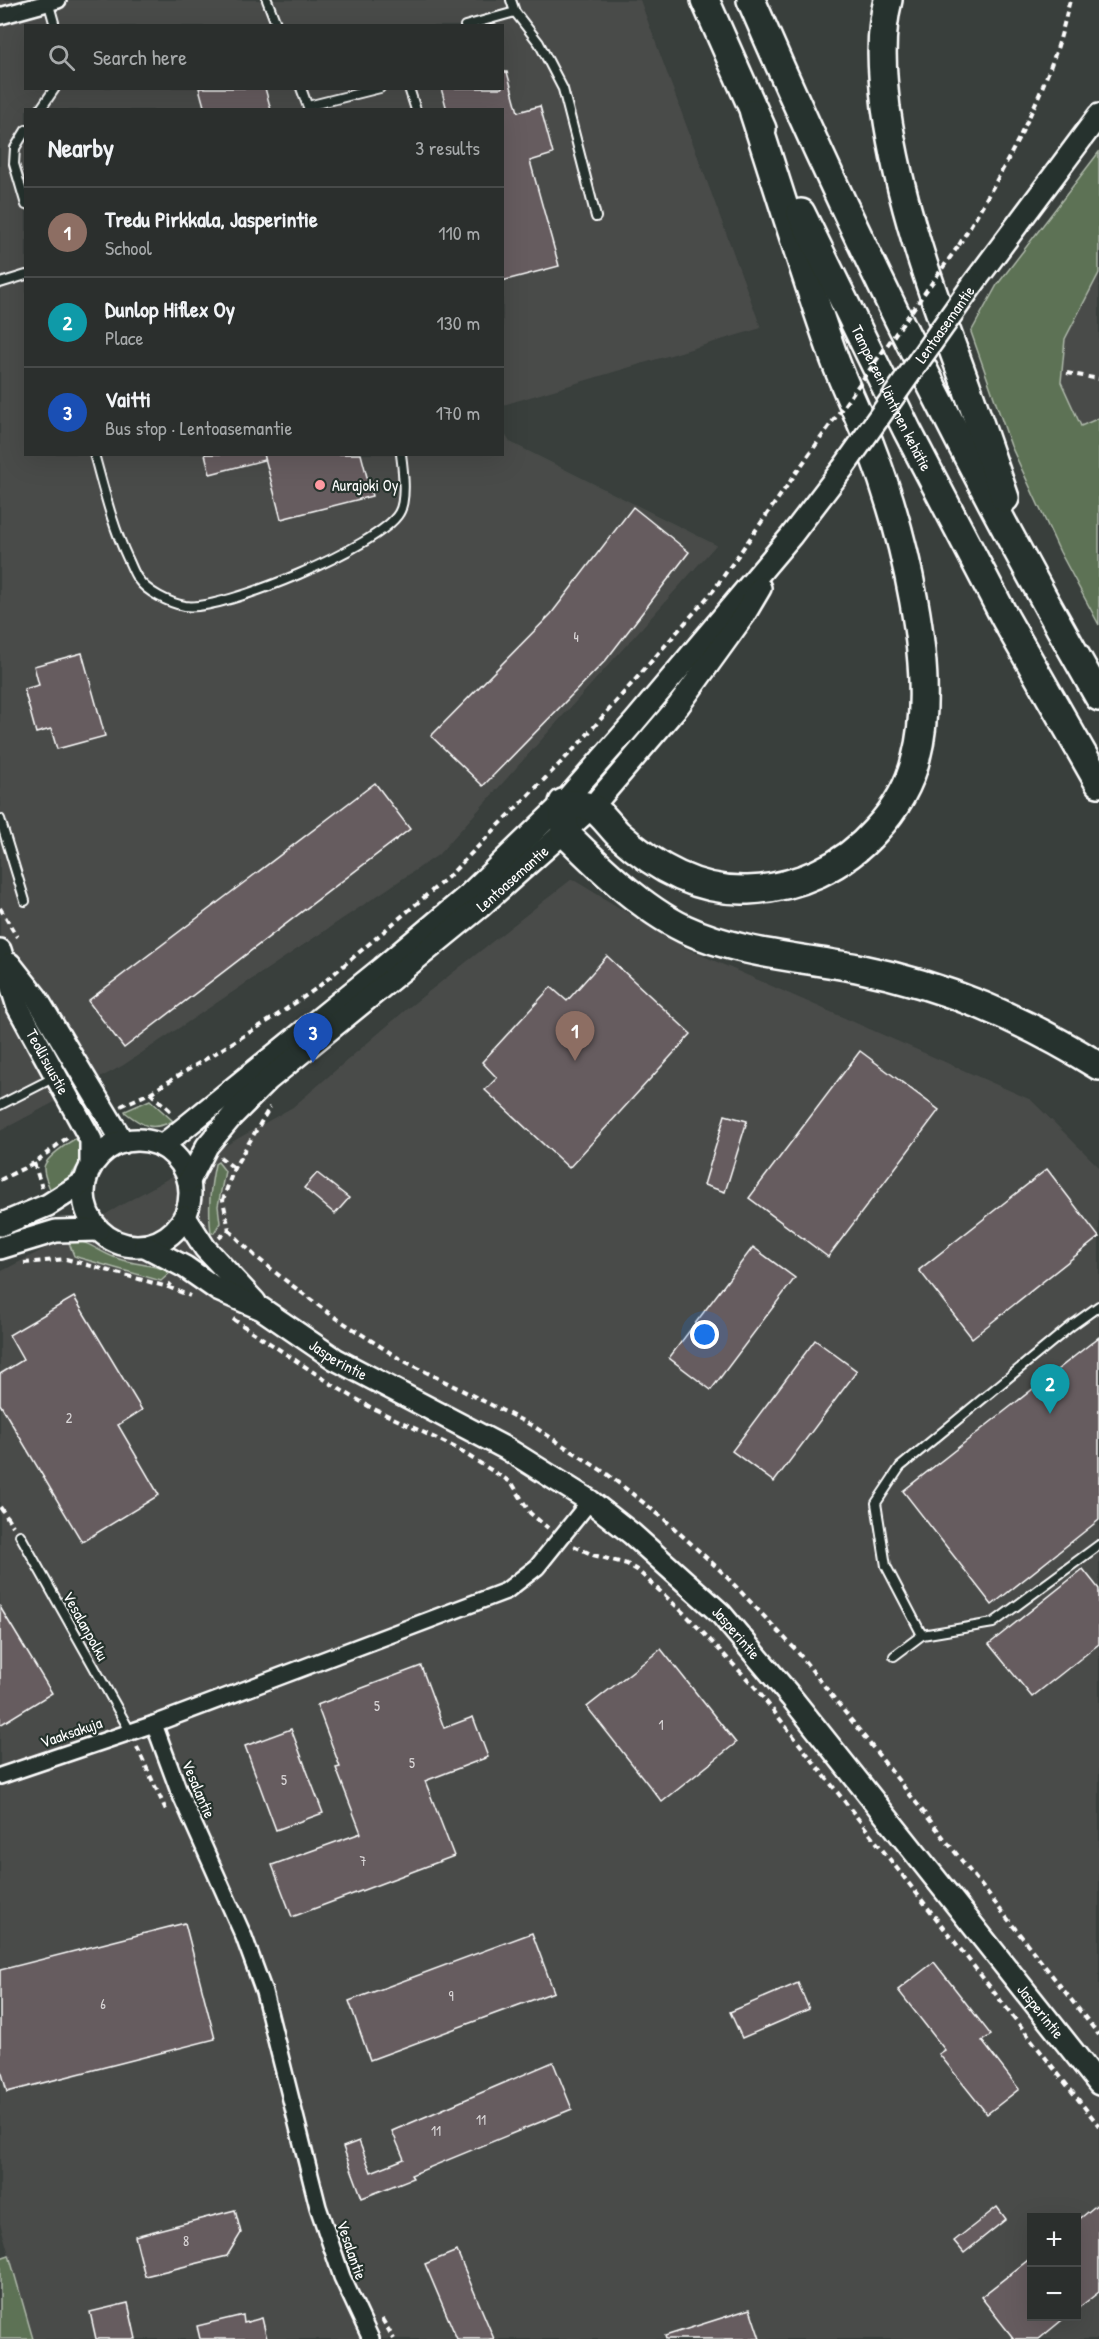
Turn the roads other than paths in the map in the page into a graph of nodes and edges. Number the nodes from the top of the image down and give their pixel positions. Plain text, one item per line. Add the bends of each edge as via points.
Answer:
1 (267, 0) edge
2 (511, 0) edge
3 (705, 0) edge
4 (750, 0) edge
5 (888, 0) edge
6 (51, 1) edge
7 (515, 12) junction
8 (0, 16) edge
9 (55, 24) edge
10 (276, 24) edge
11 (472, 24) edge
12 (54, 90) edge
13 (302, 90) edge
14 (373, 90) edge
15 (410, 90) edge
16 (41, 108) edge
17 (308, 108) edge
18 (415, 108) edge
19 (754, 113) junction
20 (1099, 115) edge
21 (24, 133) edge
22 (24, 198) edge
23 (596, 217) dead end
24 (24, 276) edge
25 (0, 283) edge
26 (95, 456) edge
27 (401, 456) edge
28 (791, 536) junction
29 (1036, 587) junction
30 (1099, 697) edge
31 (1099, 783) edge
32 (563, 803) junction
33 (592, 807) junction
34 (0, 819) edge
35 (565, 833) junction
36 (25, 901) dead end
37 (1, 954) edge
38 (1099, 1066) edge
39 (57, 1076) junction
40 (0, 1105) edge
41 (123, 1142) junction
42 (162, 1146) junction
43 (87, 1174) junction
44 (189, 1181) junction
45 (185, 1217) junction
46 (0, 1225) edge
47 (98, 1230) junction
48 (146, 1246) junction
49 (0, 1248) edge
50 (1099, 1306) edge
51 (262, 1309) junction
52 (590, 1502) junction
53 (20, 1535) road end
54 (1099, 1545) edge
55 (921, 1635) junction
56 (894, 1656) dead end
57 (154, 1724) junction
58 (130, 1731) junction
59 (0, 1776) edge
60 (1099, 2084) edge
61 (371, 2339) edge

1 - 10 lane
2 - 7 lane
3 - 19 highway, Tampereen läntinen kehätie
4 - 29 highway via 885,291
5 - 29 highway via 883,42 884,88 904,197 932,294
6 - 8 street
6 - 9 lane
7 - 11 lane
7 - 23 lane via 539,43 563,89
12 - 16 lane
13 - 17 lane
14 - 17 lane
15 - 18 lane
19 - 31 highway, Tampereen läntinen kehätie via 923,461 1005,618
19 - 33 highway via 832,354 890,500 902,547 923,688 916,757 896,806 863,845 819,873 769,888 718,889 669,872 627,842
20 - 28 main road, Lentoasemantie, bridge
21 - 22 lane via 15,148 14,164
24 - 25 lane
26 - 27 lane via 114,529 138,580 158,596 185,606 213,604 301,574 362,544 401,512
28 - 32 main road, Lentoasemantie
28 - 33 main road, Lentoasemantie via 744,615 679,705
29 - 30 highway
32 - 33 highway
32 - 35 highway
32 - 42 main road, Lentoasemantie via 459,903
33 - 35 main road, Lentoasemantie
34 - 36 lane
35 - 38 highway via 639,899 684,928 718,942 857,968 954,994 999,1011
35 - 44 main road, Lentoasemantie via 268,1080 207,1146
37 - 39 main road, Teollisuustie via 18,1007
37 - 41 main road, Teollisuustie via 36,997
39 - 40 lane
39 - 43 main road, Teollisuustie via 91,1140
41 - 42 main road via 150,1141
41 - 43 main road via 99,1155
42 - 44 main road via 174,1155
43 - 46 main road via 48,1205
43 - 47 main road via 83,1199
44 - 45 main road via 191,1193
45 - 48 main road via 162,1241
45 - 51 main road, Jasperintie via 205,1248
47 - 48 main road via 125,1246
47 - 49 main road via 56,1231
48 - 51 main road, Jasperintie via 218,1290
50 - 55 lane via 900,1467 876,1503 886,1566
51 - 52 main road, Jasperintie via 335,1359 507,1449
52 - 57 street via 537,1567 506,1591
52 - 60 main road, Jasperintie via 721,1614
53 - 58 lane, Vesalanpolku
54 - 55 lane via 993,1623
55 - 56 lane
57 - 58 street, Vaaksakuja
57 - 61 street, Vesalantie via 264,1992 318,2207 342,2277
58 - 59 street, Vaaksakuja

